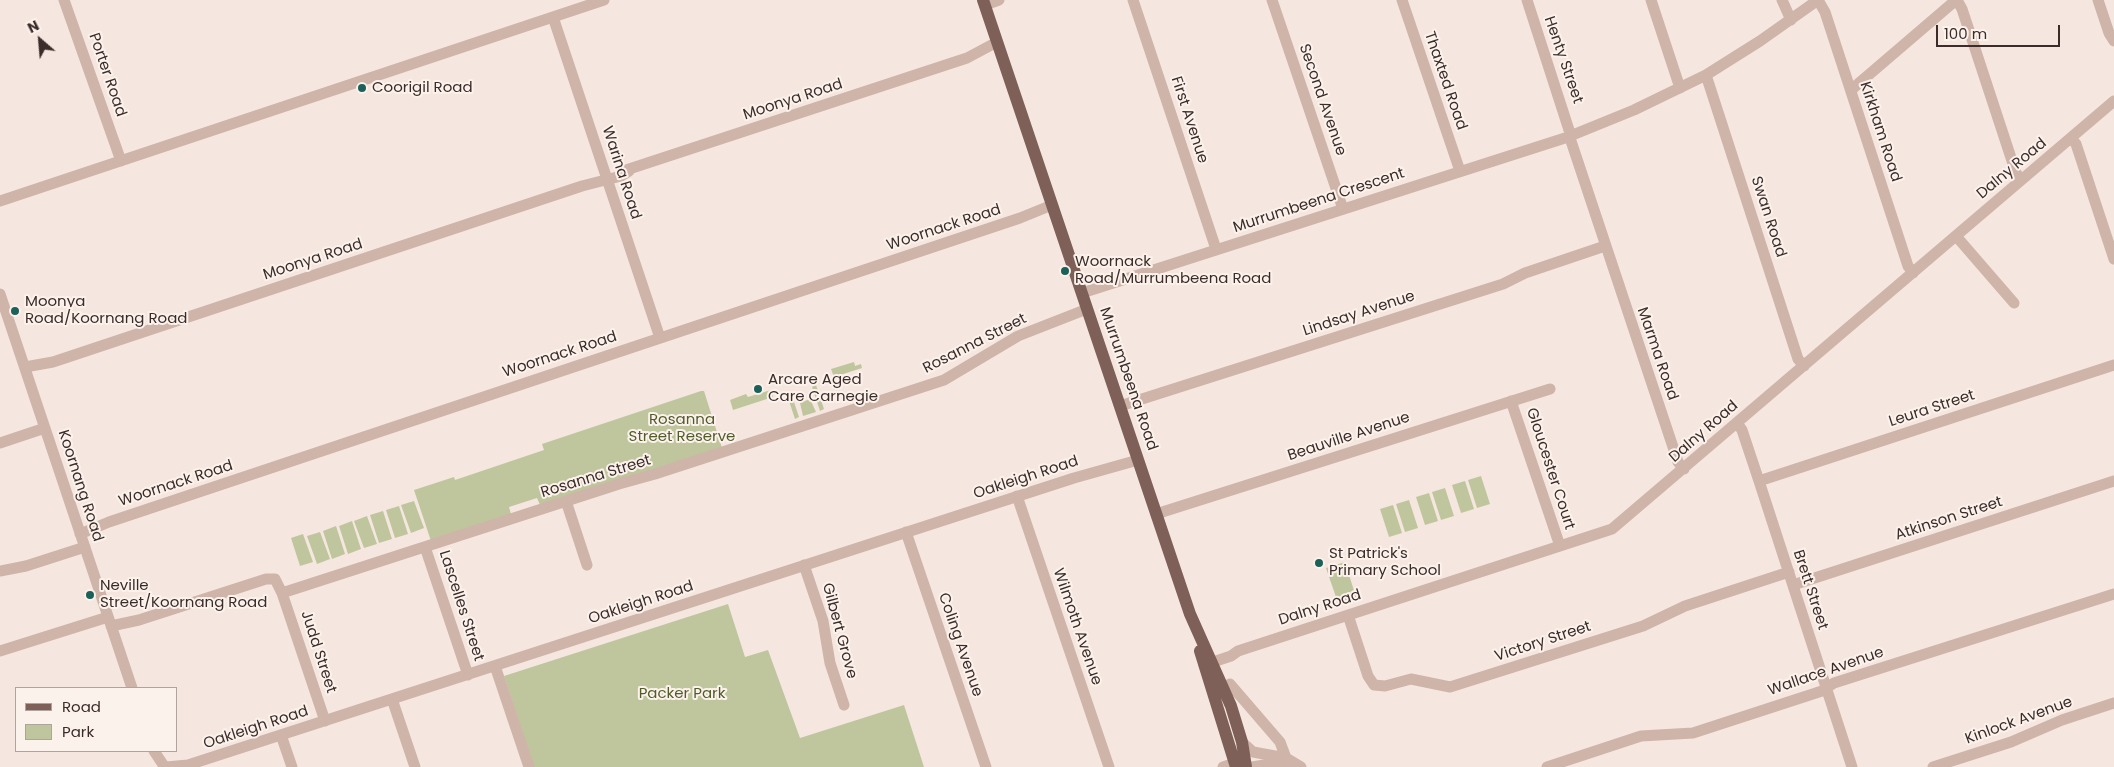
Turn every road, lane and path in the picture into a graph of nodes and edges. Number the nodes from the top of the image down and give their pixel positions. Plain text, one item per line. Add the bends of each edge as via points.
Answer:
1 (64, 0) edge
2 (1000, 0) edge
3 (1133, 0) edge
4 (1272, 0) edge
5 (1402, 0) edge
6 (1526, 0) edge
7 (1652, 0) edge
8 (1782, 0) edge
9 (1818, 0) edge
10 (1956, 0) edge
11 (2098, 0) edge
12 (597, 1) edge
13 (984, 2) edge
14 (553, 17) junction
15 (1792, 20) junction
16 (2114, 41) edge
17 (999, 47) junction
18 (1706, 75) junction
19 (1680, 88) junction
20 (1851, 90) junction
21 (2114, 101) edge
22 (1570, 136) junction
23 (2071, 138) junction
24 (121, 160) junction
25 (1460, 171) junction
26 (606, 178) junction
27 (2022, 180) junction
28 (0, 201) edge
29 (1053, 208) junction
30 (1343, 209) junction
31 (1956, 236) junction
32 (1605, 246) junction
33 (1216, 249) junction
34 (2114, 259) edge
35 (1913, 273) junction
36 (1082, 293) junction
37 (2014, 303) dead end
38 (2, 306) edge
39 (1088, 312) junction
40 (660, 338) junction
41 (1804, 366) junction
42 (2114, 366) edge
43 (26, 371) junction
44 (1550, 389) dead end
45 (1512, 401) junction
46 (1120, 406) junction
47 (1737, 423) junction
48 (45, 428) junction
49 (0, 443) edge
50 (1137, 457) junction
51 (1684, 469) junction
52 (1759, 481) junction
53 (2114, 481) edge
54 (1017, 496) junction
55 (566, 501) junction
56 (1156, 514) junction
57 (79, 532) junction
58 (906, 532) junction
59 (1560, 546) junction
60 (85, 547) junction
61 (425, 548) junction
62 (587, 565) dead end
63 (804, 565) junction
64 (0, 571) edge
65 (1789, 572) junction
66 (1793, 585) junction
67 (282, 593) junction
68 (2114, 594) edge
69 (1348, 615) junction
70 (109, 621) junction
71 (0, 651) edge
72 (1207, 661) junction
73 (496, 666) junction
74 (468, 675) junction
75 (1230, 684) dead end
76 (132, 687) edge
77 (1827, 687) junction
78 (392, 699) junction
79 (2114, 703) edge
80 (844, 705) dead end
81 (325, 721) junction
82 (281, 735) junction
83 (1242, 742) junction
84 (154, 752) edge
85 (1284, 764) edge
86 (187, 766) edge
87 (1240, 766) edge
88 (161, 767) edge
89 (292, 767) edge
90 (415, 767) edge
91 (529, 767) edge
92 (986, 767) edge
93 (1109, 767) edge
94 (1301, 767) edge
95 (1547, 767) edge
96 (1852, 767) edge
97 (1934, 767) edge

1 - 24 street, Porter Road
2 - 13 street
3 - 33 street, First Avenue
4 - 30 street, Second Avenue
5 - 25 street, Thaxted Road
6 - 22 street, Henty Street
7 - 19 street
8 - 15 street
9 - 15 street, Murrumbeena Crescent
9 - 20 street, Kirkham Road
10 - 20 street
10 - 27 street via 1962,9 2016,173
11 - 16 street
12 - 14 street
13 - 17 main road, Murrumbeena Road
14 - 24 street
14 - 26 street, Warina Road
15 - 18 street, Murrumbeena Crescent
17 - 26 street, Moonya Road via 629,170 621,176
17 - 29 main road, Murrumbeena Road
18 - 19 street, Murrumbeena Crescent
18 - 41 street, Swan Road via 1798,359
19 - 22 street, Murrumbeena Crescent
20 - 35 street, Kirkham Road
21 - 23 street, Dalny Road
22 - 25 street, Murrumbeena Crescent
22 - 32 street, Henty Street
23 - 27 street, Dalny Road
23 - 34 street via 2076,144
24 - 28 street
25 - 30 street, Murrumbeena Crescent
26 - 40 street, Warina Road
26 - 43 street, Moonya Road
27 - 31 street, Dalny Road
29 - 36 main road, Murrumbeena Road
29 - 40 street, Woornack Road
30 - 33 street, Murrumbeena Crescent
31 - 35 street, Dalny Road
31 - 37 street
32 - 46 street, Lindsay Avenue via 1503,284
32 - 51 street, Marma Road via 1678,462
33 - 36 street, Murrumbeena Crescent
35 - 41 street, Dalny Road
36 - 39 main road, Murrumbeena Road
38 - 43 street, Koornang Road
39 - 46 main road, Murrumbeena Road
39 - 55 street, Rosanna Street via 1018,336 944,380
40 - 57 street, Woornack Road
41 - 47 street, Dalny Road
42 - 52 street, Leura Street
43 - 48 street, Koornang Road
44 - 45 street, Beauville Avenue
45 - 56 street, Beauville Avenue
45 - 59 street, Gloucester Court
46 - 50 main road, Murrumbeena Road
47 - 51 street, Dalny Road
47 - 52 street, Brett Street
48 - 49 street
48 - 57 street, Koornang Road
50 - 54 street, Oakleigh Road
50 - 56 main road, Murrumbeena Road
51 - 59 street, Dalny Road via 1612,529
52 - 65 street, Brett Street
53 - 66 street, Atkinson Street
54 - 58 street, Oakleigh Road
54 - 93 street, Wilmoth Avenue
55 - 61 street, Rosanna Street
55 - 62 street
56 - 72 main road, Murrumbeena Road
57 - 60 street, Koornang Road
58 - 63 street, Oakleigh Road
58 - 92 street, Coling Avenue
59 - 69 street, Dalny Road
60 - 64 street
60 - 70 street, Koornang Road
61 - 67 street, Rosanna Street
61 - 74 street, Lascelles Street
63 - 73 street, Oakleigh Road
63 - 80 street, Gilbert Grove via 823,622 830,663
65 - 66 street, Brett Street
65 - 69 street, Victory Street via 1685,606 1643,626 1450,687 1411,679 1385,686 1374,684 1368,676
66 - 77 street, Brett Street
67 - 70 street via 275,579 266,579 139,620
67 - 81 street, Judd Street
68 - 77 street, Wallace Avenue
69 - 72 street, Dalny Road
70 - 71 street via 72,627
70 - 76 street, Koornang Road
72 - 83 main road, Murrumbeena Road via 1226,693
72 - 87 main road, Murrumbeena Road
73 - 74 street, Oakleigh Road
73 - 91 street
74 - 78 street, Oakleigh Road
75 - 85 street via 1280,742
77 - 95 street, Wallace Avenue via 1693,733 1641,736
77 - 96 street, Brett Street
78 - 81 street, Oakleigh Road
78 - 90 street
79 - 97 street, Kinlock Avenue
81 - 82 street, Oakleigh Road
82 - 86 street, Oakleigh Road
82 - 89 street
83 - 85 street via 1254,752
83 - 87 main road, Murrumbeena Road
84 - 88 street
85 - 87 street
85 - 94 street
86 - 88 street, Oakleigh Road

